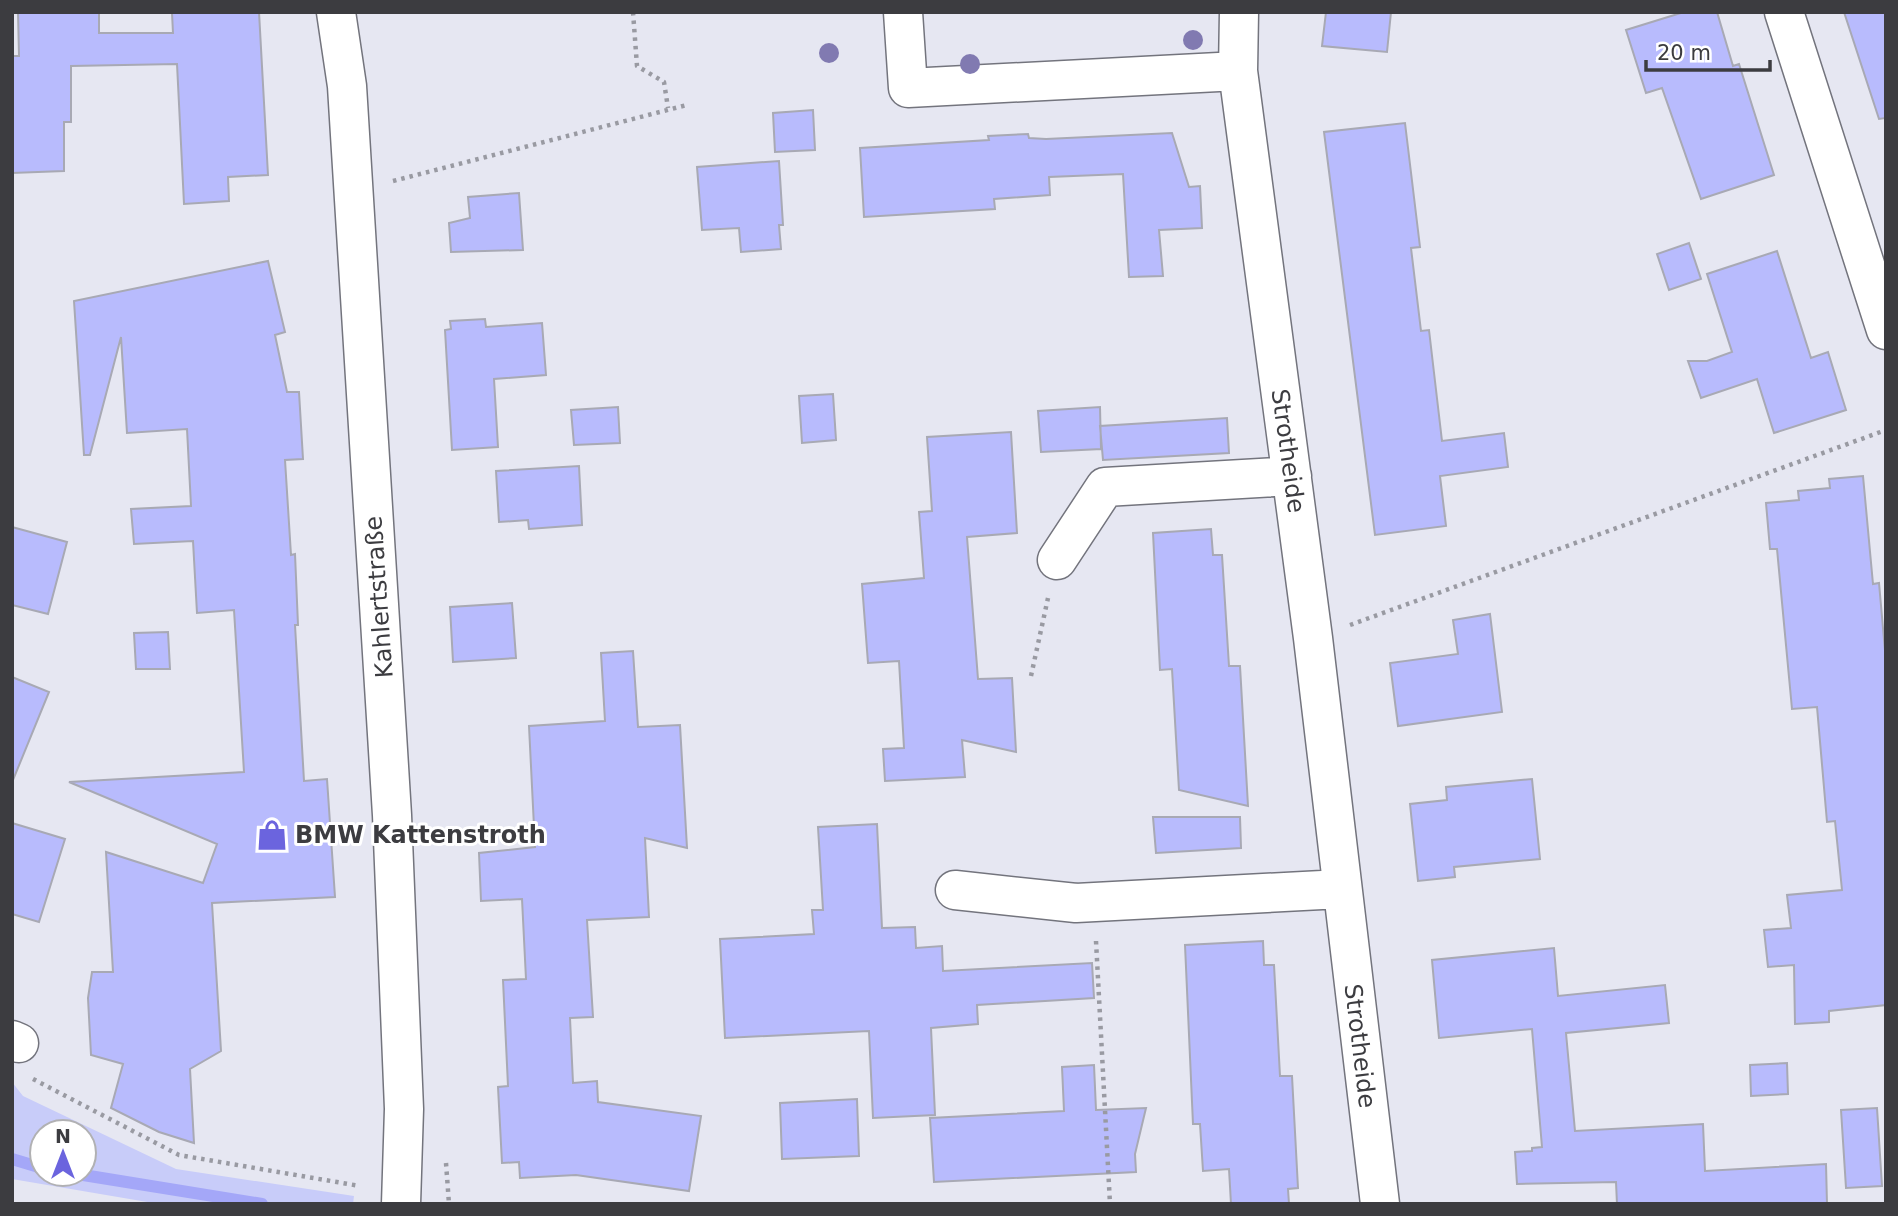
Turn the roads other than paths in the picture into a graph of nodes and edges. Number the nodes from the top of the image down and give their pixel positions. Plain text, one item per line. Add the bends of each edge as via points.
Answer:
1 (336, 12) edge
2 (351, 12) edge
3 (903, 12) edge
4 (1239, 12) edge
5 (1784, 12) edge
6 (1238, 71) junction
7 (347, 86) junction
8 (1886, 330) edge
9 (1292, 476) junction
10 (1056, 560) road end
11 (1342, 889) junction
12 (955, 890) dead end
13 (404, 1109) junction
14 (401, 1204) edge
15 (425, 1204) edge
16 (1380, 1204) edge

1 - 7 street, Kahlertstraße
2 - 7 street, Kahlertstraße
3 - 6 street via 908,88
4 - 6 street, Strotheide
5 - 8 street
6 - 9 street, Strotheide
7 - 13 street, Kahlertstraße via 387,729
9 - 10 street via 1105,487
9 - 11 street, Strotheide
11 - 12 street via 1076,903
11 - 16 street, Strotheide
13 - 14 street, Kahlertstraße
13 - 15 street, Kahlertstraße

